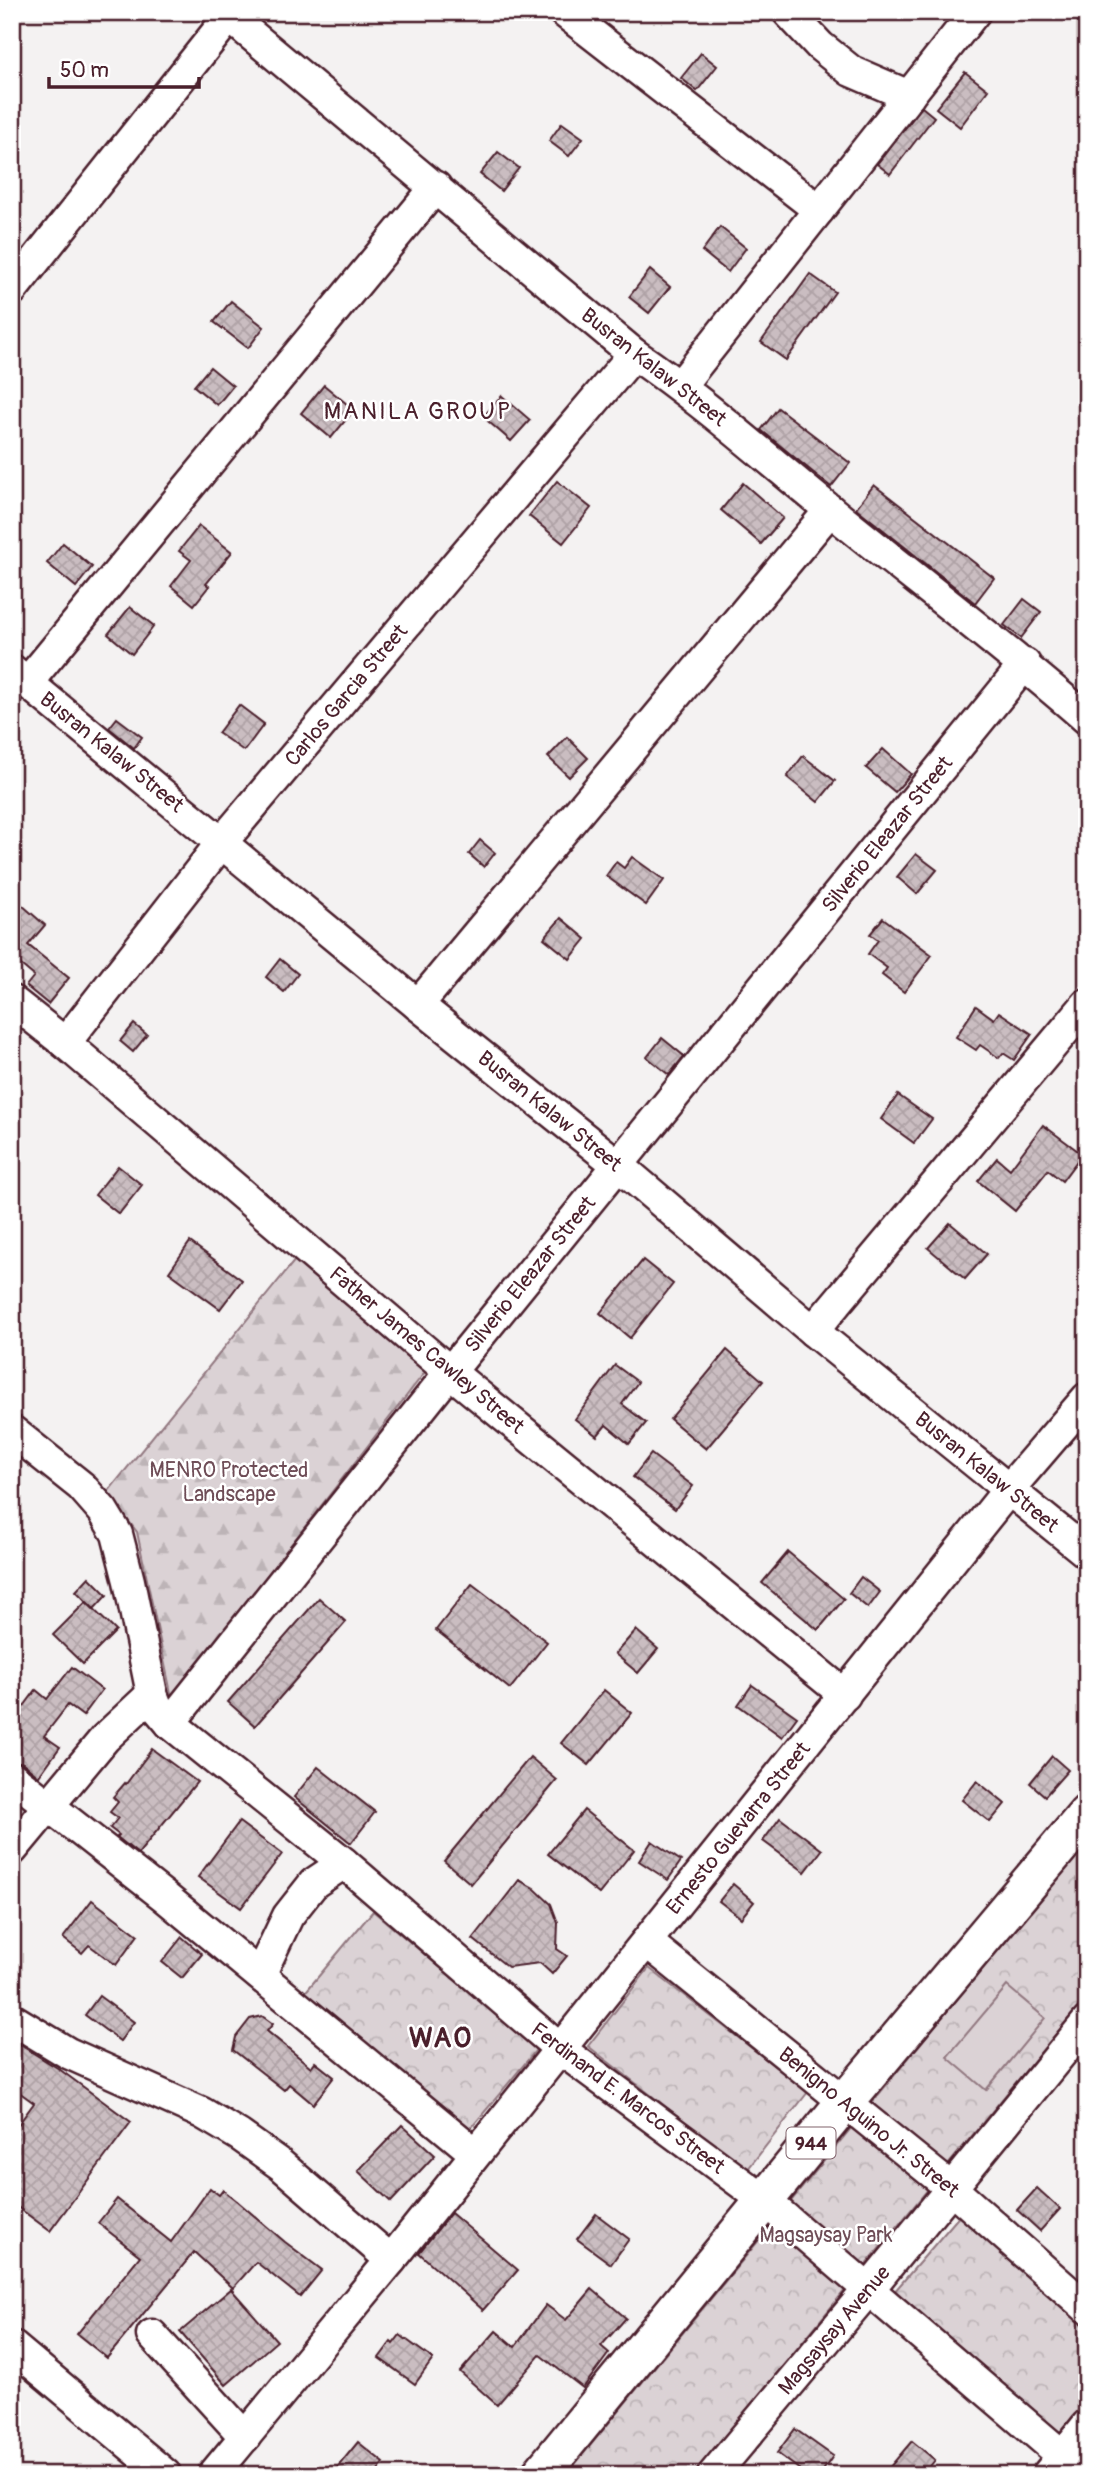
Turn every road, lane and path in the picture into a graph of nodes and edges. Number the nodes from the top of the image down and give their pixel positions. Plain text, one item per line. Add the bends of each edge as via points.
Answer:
1 (564, 12) edge
2 (788, 12) edge
3 (975, 12) edge
4 (227, 15) edge
5 (909, 96) junction
6 (436, 187) junction
7 (819, 210) junction
8 (12, 290) edge
9 (634, 354) junction
10 (680, 386) junction
11 (830, 510) junction
12 (1025, 664) junction
13 (20, 676) edge
14 (1087, 719) edge
15 (222, 842) junction
16 (12, 1001) edge
17 (1087, 1004) edge
18 (418, 1005) junction
19 (65, 1043) junction
20 (618, 1166) junction
21 (813, 1331) junction
22 (450, 1372) junction
23 (1087, 1398) edge
24 (12, 1431) edge
25 (1009, 1489) junction
26 (1087, 1553) edge
27 (152, 1694) junction
28 (845, 1695) junction
29 (170, 1723) junction
30 (12, 1777) edge
31 (49, 1804) junction
32 (1087, 1814) edge
33 (12, 1850) edge
34 (344, 1863) junction
35 (647, 1942) junction
36 (260, 1975) junction
37 (12, 2020) edge
38 (1087, 2022) edge
39 (560, 2049) junction
40 (845, 2102) junction
41 (475, 2152) junction
42 (950, 2187) junction
43 (764, 2200) junction
44 (391, 2260) junction
45 (869, 2289) junction
46 (1087, 2308) edge
47 (152, 2335) dead end
48 (12, 2346) edge
49 (1087, 2426) edge
50 (245, 2437) junction
51 (1065, 2468) edge
52 (166, 2475) edge
53 (213, 2475) edge
54 (540, 2475) edge
55 (713, 2475) edge

1 - 7 street
2 - 5 street via 851,71
3 - 5 street
4 - 6 street, Busran Kalaw Street
4 - 8 street
5 - 7 street
6 - 9 street, Busran Kalaw Street
6 - 13 street
7 - 10 street
9 - 10 street, Busran Kalaw Street
9 - 15 street, Carlos Garcia Street
10 - 11 street, Busran Kalaw Street
11 - 12 street, Busran Kalaw Street
11 - 18 street
12 - 14 street, Busran Kalaw Street
12 - 20 street, Silverio Eleazar Street
13 - 15 street, Busran Kalaw Street
15 - 18 street, Busran Kalaw Street
15 - 19 street, Carlos Garcia Street
16 - 19 street, Father James Cawley Street
17 - 21 street
18 - 20 street, Busran Kalaw Street
19 - 22 street, Father James Cawley Street
20 - 21 street, Busran Kalaw Street
20 - 22 street, Silverio Eleazar Street
21 - 25 street, Busran Kalaw Street
22 - 28 street, Father James Cawley Street
22 - 29 street, Silverio Eleazar Street
23 - 25 street, Ernesto Guevarra Street
24 - 27 street via 81,1486 117,1534
25 - 26 street, Busran Kalaw Street
25 - 28 street, Ernesto Guevarra Street
27 - 29 street, Ferdinand E. Marcos Street
27 - 31 street via 105,1738
28 - 35 street, Ernesto Guevarra Street
29 - 34 street, Ferdinand E. Marcos Street
30 - 31 street
31 - 33 street
31 - 36 street
32 - 40 main road, 944
34 - 36 street via 314,1883 288,1916
34 - 39 street, Ferdinand E. Marcos Street
35 - 39 street, Ernesto Guevarra Street
35 - 40 street, Benigno Aguino Jr. Street
36 - 41 street
37 - 44 street via 68,2053 239,2134
38 - 42 street, Magsaysay Avenue
39 - 41 street, Ernesto Guevarra Street
39 - 43 street, Ferdinand E. Marcos Street
40 - 42 street, Benigno Aguino Jr. Street
40 - 43 main road, 944
41 - 44 street, Ernesto Guevarra Street
42 - 45 street, Magsaysay Avenue
42 - 46 street, Benigno Aguino Jr. Street
43 - 45 street, Ferdinand E. Marcos Street
43 - 54 main road, 944
44 - 50 street, Ernesto Guevarra Street
45 - 51 street, Ferdinand E. Marcos Street
45 - 55 street, Magsaysay Avenue
47 - 50 street
48 - 52 street
49 - 51 street
50 - 53 street, Ernesto Guevarra Street

